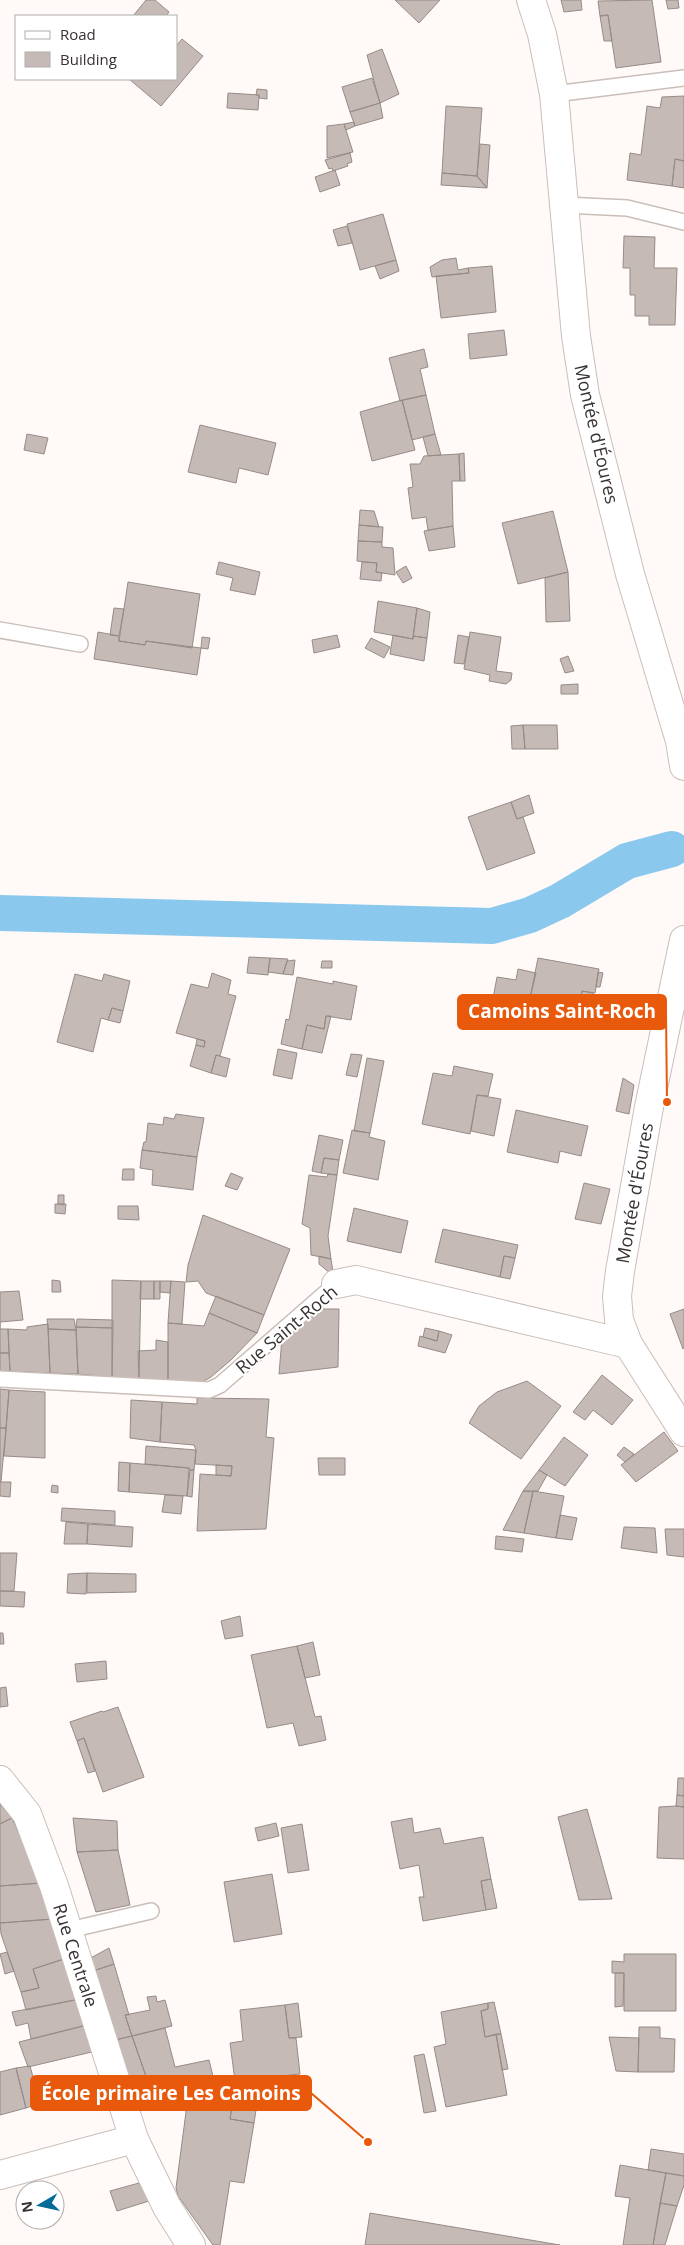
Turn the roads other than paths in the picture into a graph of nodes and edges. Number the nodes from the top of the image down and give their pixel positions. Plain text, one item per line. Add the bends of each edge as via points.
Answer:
1 (531, 0) edge
2 (684, 78) edge
3 (554, 94) junction
4 (564, 205) junction
5 (684, 222) edge
6 (0, 630) edge
7 (80, 644) dead end
8 (684, 766) edge
9 (684, 940) edge
10 (679, 993) edge
11 (336, 1284) joint
12 (628, 1344) junction
13 (0, 1379) edge
14 (684, 1432) edge
15 (0, 1780) edge
16 (151, 1911) dead end
17 (69, 1930) junction
18 (134, 2139) junction
19 (0, 2175) edge
20 (192, 2245) edge

1 - 3 street, Montée d'Éoures via 542,34
2 - 3 lane
3 - 4 street, Montée d'Éoures
4 - 5 lane via 628,208
4 - 8 street, Montée d'Éoures via 585,396 630,574 680,741
6 - 7 lane
9 - 10 street, Montée d'Éoures
10 - 12 street, Montée d'Éoures via 649,1107 620,1270 619,1320
11 - 12 street, Rue Saint-Roch via 356,1280
11 - 13 lane, Rue Saint-Roch via 220,1385 209,1390
12 - 14 street, Montée d'Éoures
15 - 17 street, Rue Centrale via 27,1814
16 - 17 lane
17 - 18 street, Rue Centrale
18 - 19 street
18 - 20 street, Rue Centrale via 167,2207

